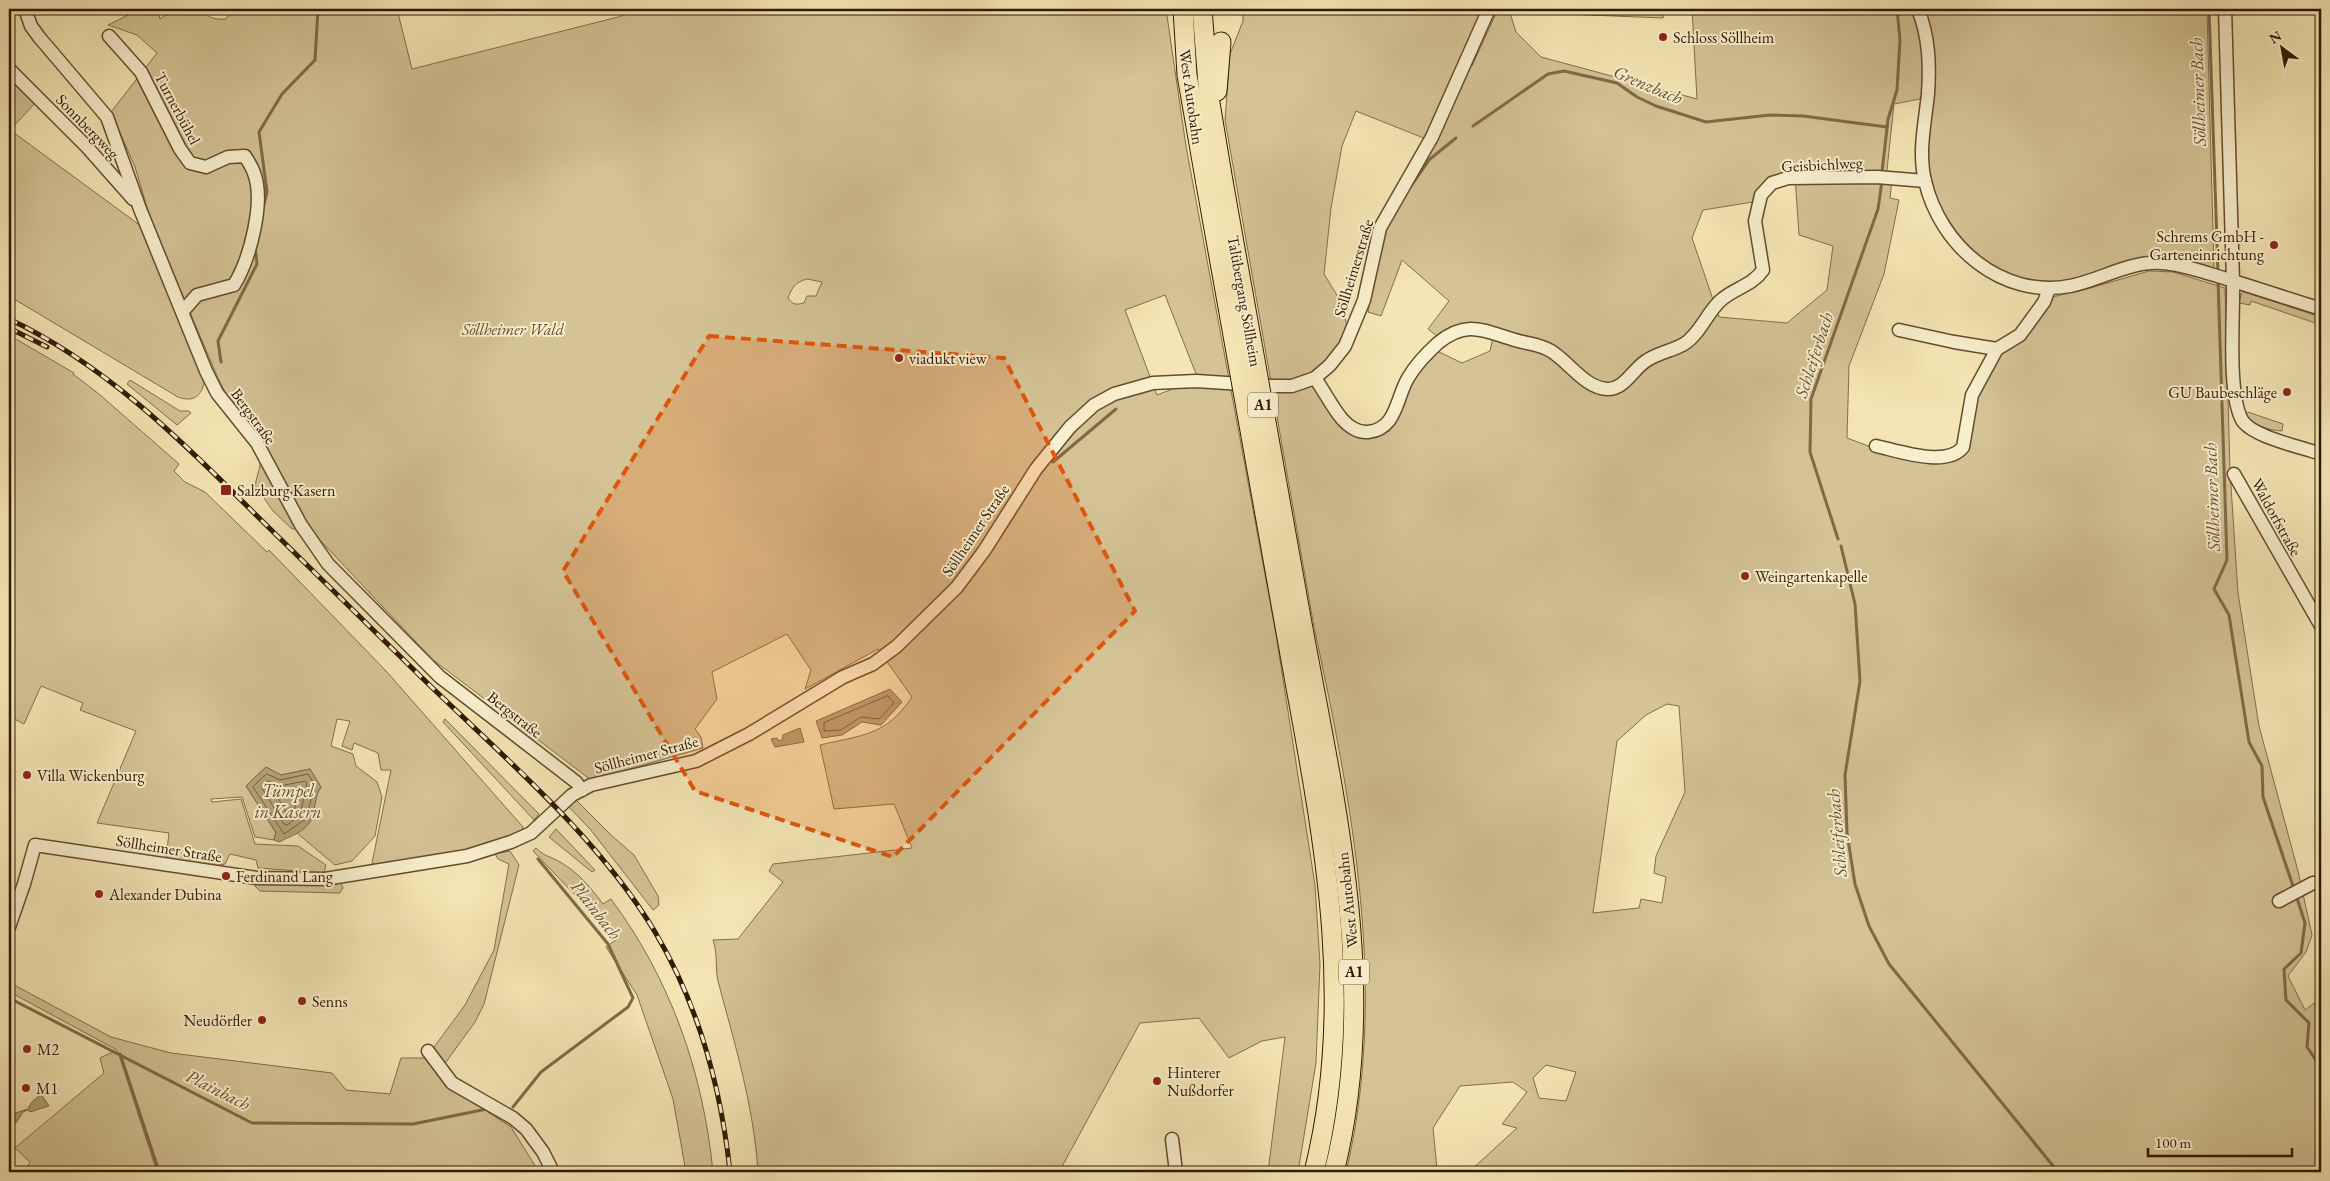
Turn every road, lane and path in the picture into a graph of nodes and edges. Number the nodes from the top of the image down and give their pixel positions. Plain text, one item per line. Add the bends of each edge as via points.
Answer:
1 (25, 9) edge
2 (1183, 9) edge
3 (1202, 9) edge
4 (1489, 9) edge
5 (1918, 9) edge
6 (2225, 9) edge
7 (109, 36) dead end
8 (1221, 42) dead end
9 (9, 69) edge
10 (1216, 136) junction
11 (1925, 181) junction
12 (1214, 182) junction
13 (140, 209) junction
14 (2231, 280) junction
15 (2049, 288) junction
16 (2321, 309) edge
17 (183, 311) junction
18 (1900, 330) dead end
19 (1997, 349) junction
20 (1315, 378) junction
21 (1876, 446) dead end
22 (2321, 454) edge
23 (2234, 474) dead end
24 (2321, 626) edge
25 (1294, 631) junction
26 (582, 790) junction
27 (2321, 883) edge
28 (2282, 900) dead end
29 (9, 927) edge
30 (428, 1051) dead end
31 (1172, 1139) dead end
32 (553, 1172) edge
33 (1176, 1172) edge
34 (1314, 1172) edge
35 (1334, 1172) edge

1 - 13 street, Bergstraße via 31,26 107,117
2 - 12 highway, West Autobahn / A1 via 1187,75
3 - 10 highway, West Autobahn / A1 via 1206,71
4 - 20 street, Söllheimerstraße via 1432,137 1380,228 1364,300 1345,346
5 - 11 street via 1929,52 1922,142
6 - 14 street
7 - 17 street, Turnerbühel via 141,72 190,163 206,167 228,157 245,156 254,173 258,201 252,239 241,274 234,285 197,295
8 - 10 highway via 1218,78 1220,116
9 - 13 street, Sonnbergweg via 87,147
10 - 12 highway, West Autobahn / A1
11 - 15 street via 1934,208 1961,249 1988,271 2016,284
11 - 20 street, Geisbichlweg via 1877,177 1788,178 1772,183 1761,195 1754,220 1763,270 1756,280 1721,300 1685,344 1646,361 1617,387 1606,389 1591,384 1552,352 1538,345 1474,328 1462,330 1439,342 1428,352 1407,378 1392,417 1376,431 1354,429 1342,420
12 - 25 highway, Talübergang Söllheim / A1, bridge
13 - 17 street, Bergstraße
14 - 15 street via 2180,265 2150,264 2120,269 2070,286
14 - 16 street
14 - 22 street via 2233,372 2243,422 2256,432
15 - 19 street via 2044,302 2020,336
17 - 26 street, Bergstraße via 217,393 257,443 301,525 328,564 440,677 576,782
18 - 19 street
19 - 21 street via 1972,395 1963,447 1958,453 1948,457 1923,456
20 - 26 street, Söllheimer Straße via 1282,387 1179,381 1153,383 1114,394 1070,427 1036,469 957,587 897,646 696,762 591,785
23 - 24 street, Waldorfstraße
25 - 34 highway, West Autobahn / A1 via 1325,850 1336,1007 1330,1084 1322,1142
25 - 35 highway, West Autobahn / A1 via 1350,900 1355,992 1351,1072
26 - 29 street, Söllheimer Straße via 572,795 531,833 511,842 467,856 325,879 257,878 35,845
27 - 28 street via 2313,883
30 - 32 street via 452,1083 526,1129
31 - 33 street

